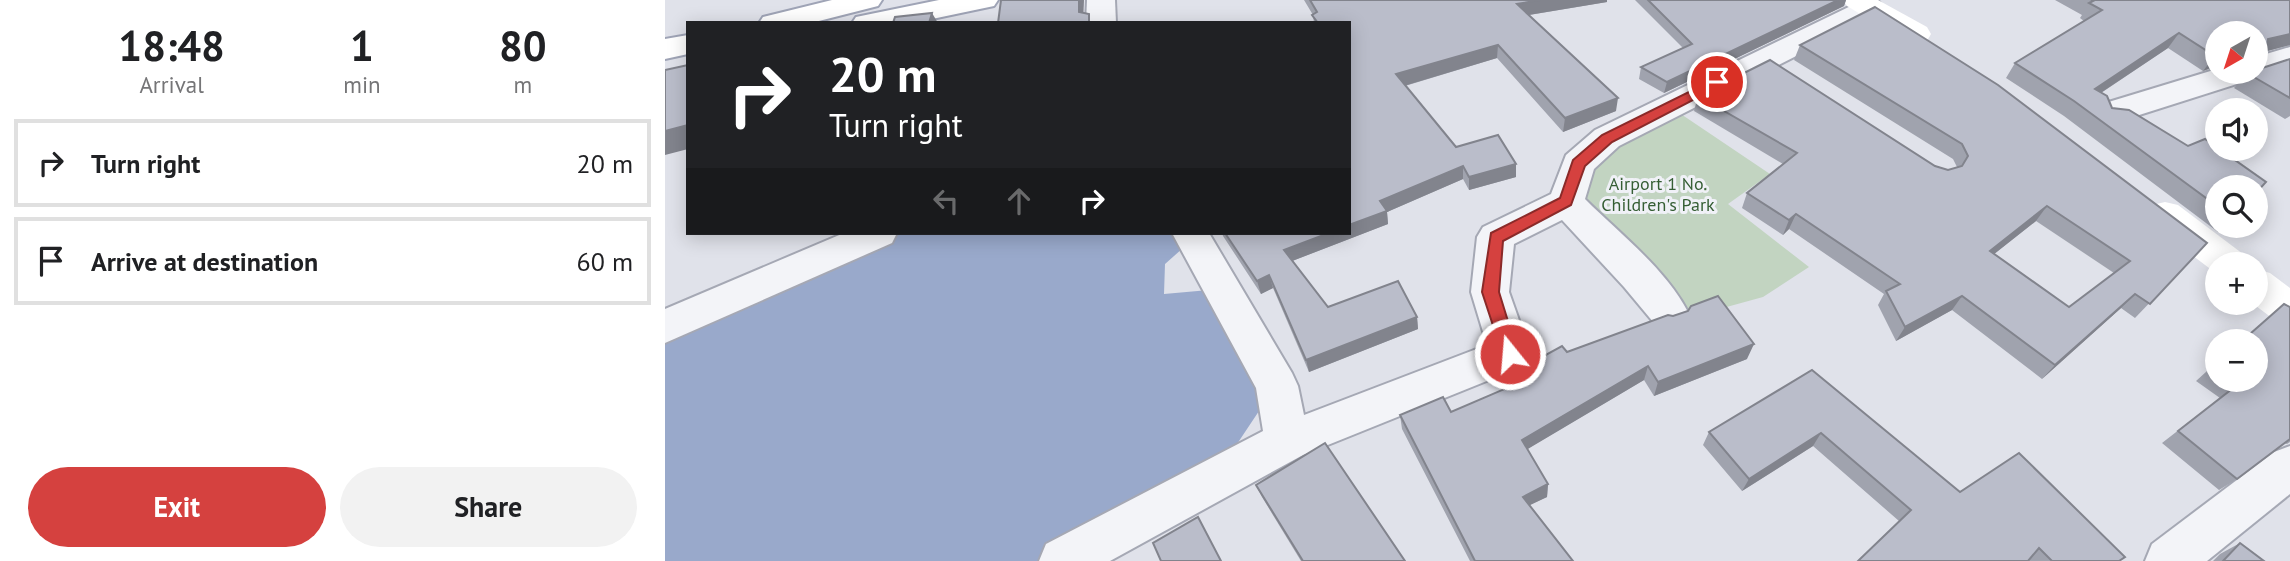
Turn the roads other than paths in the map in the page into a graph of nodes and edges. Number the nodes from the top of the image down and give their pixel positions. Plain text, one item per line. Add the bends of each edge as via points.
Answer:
1 (868, 0) edge
2 (984, 0) edge
3 (1101, 0) edge
4 (1863, 4) edge
5 (782, 21) edge
6 (876, 21) edge
7 (1101, 21) edge
8 (686, 44) edge
9 (665, 49) edge
10 (1947, 55) edge
11 (2290, 57) edge
12 (1766, 59) junction
13 (2268, 63) edge
14 (686, 68) edge
15 (665, 73) edge
16 (1801, 81) edge
17 (2205, 83) edge
18 (2113, 112) edge
19 (2145, 199) edge
20 (1566, 202) junction
21 (874, 235) edge
22 (1191, 235) edge
23 (2214, 252) edge
24 (2268, 293) edge
25 (2290, 310) edge
26 (1668, 312) edge
27 (665, 327) edge
28 (1287, 441) junction
29 (2290, 467) edge
30 (1063, 561) edge
31 (2169, 561) edge

1 - 5 main road
2 - 6 main road
3 - 7 street
4 - 10 main road
4 - 12 street
8 - 9 main road
11 - 13 street
12 - 16 street
12 - 20 street via 1607,138 1578,164
14 - 15 main road
17 - 18 street
19 - 23 main road
20 - 26 street
20 - 28 street via 1496,237 1490,292 1510,354
21 - 27 street
22 - 28 street via 1277,386
24 - 25 main road
28 - 30 street
29 - 31 street

